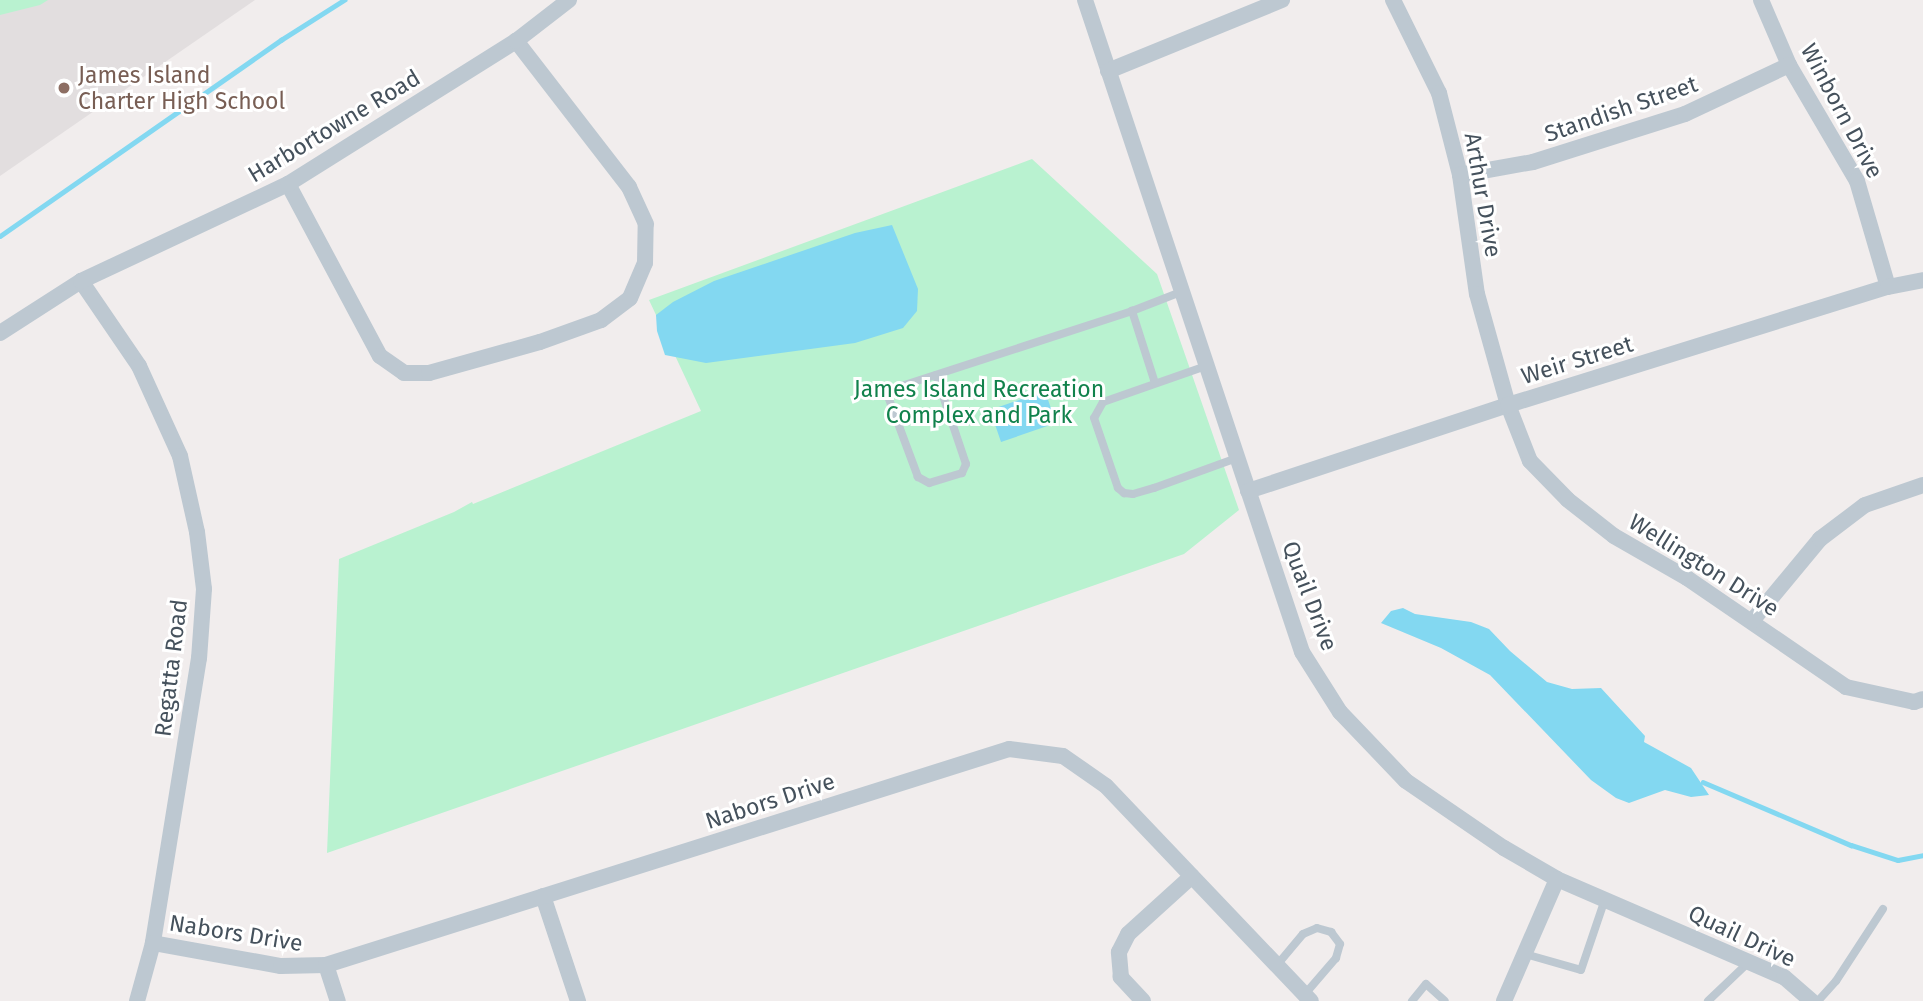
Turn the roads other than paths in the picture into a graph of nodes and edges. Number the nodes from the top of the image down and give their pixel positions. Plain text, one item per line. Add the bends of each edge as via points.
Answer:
1 (569, 0) edge
2 (1085, 0) edge
3 (1282, 0) edge
4 (1393, 0) edge
5 (1761, 0) edge
6 (516, 41) junction
7 (1789, 65) junction
8 (1108, 71) junction
9 (1460, 175) junction
10 (288, 184) junction
11 (81, 281) junction
12 (1923, 281) edge
13 (1888, 286) junction
14 (1181, 292) junction
15 (1132, 311) junction
16 (0, 333) edge
17 (1206, 366) junction
18 (936, 376) junction
19 (1155, 383) junction
20 (1508, 405) junction
21 (1237, 458) junction
22 (1923, 485) edge
23 (1248, 491) junction
24 (1752, 621) junction
25 (1923, 699) edge
26 (1192, 876) junction
27 (1558, 879) junction
28 (543, 896) junction
29 (1605, 899) junction
30 (1883, 909) dead end
31 (153, 943) junction
32 (1525, 954) junction
33 (1749, 962) junction
34 (326, 965) junction
35 (1277, 965) junction
36 (1308, 997) edge
37 (1509, 999) edge
38 (137, 1001) edge
39 (338, 1001) edge
40 (578, 1001) edge
41 (1143, 1001) edge
42 (1412, 1001) edge
43 (1445, 1001) edge
44 (1708, 1001) edge
45 (1812, 1001) edge
46 (1818, 1001) edge

1 - 6 street, Harbortowne Road
2 - 8 street, Quail Drive
3 - 8 street
4 - 9 street, Arthur Drive via 1439,93
5 - 7 street, Winborn Drive
6 - 10 street, Harbortowne Road
6 - 10 street via 629,187 646,223 645,263 630,298 601,320 429,373 404,373 380,356
7 - 9 street, Standish Street via 1685,114 1533,162
7 - 13 street, Winborn Drive via 1857,181
8 - 14 street, Quail Drive
9 - 20 street, Arthur Drive via 1477,294
10 - 11 street, Harbortowne Road
11 - 16 street, Harbortowne Road
11 - 31 street, Regatta Road via 139,366 180,456 204,589 200,658
12 - 13 street, Weir Street
13 - 20 street, Weir Street
14 - 15 lane
14 - 17 street, Quail Drive
15 - 18 lane
15 - 19 lane
17 - 19 lane
17 - 21 street, Quail Drive
18 - 18 lane via 886,391 918,477 929,483 962,473 966,464
19 - 21 lane via 1110,399 1096,409 1094,418 1118,488 1133,494
20 - 23 street, Weir Street
20 - 24 street, Wellington Drive via 1530,461 1568,500 1614,536
21 - 23 street, Quail Drive
22 - 24 street via 1865,505 1821,539
23 - 27 street, Quail Drive via 1303,652 1340,712 1406,781
24 - 25 street, Wellington Drive via 1846,687 1914,702
26 - 28 street, Nabors Drive via 1105,786 1063,757 1009,749
26 - 35 street, Nabors Drive
26 - 41 street via 1128,934 1119,952 1121,977
27 - 29 street, Quail Drive
27 - 32 street
28 - 34 street, Nabors Drive
28 - 40 street
29 - 32 lane via 1581,971
29 - 33 street, Quail Drive
30 - 46 lane
31 - 34 street, Nabors Drive via 281,966
31 - 38 street, Regatta Road
32 - 37 street
33 - 44 lane
33 - 45 street, Quail Drive via 1784,977
34 - 39 street
35 - 36 street, Nabors Drive
35 - 36 lane via 1303,934 1317,928 1331,932 1340,944 1336,958
42 - 43 lane via 1426,984

